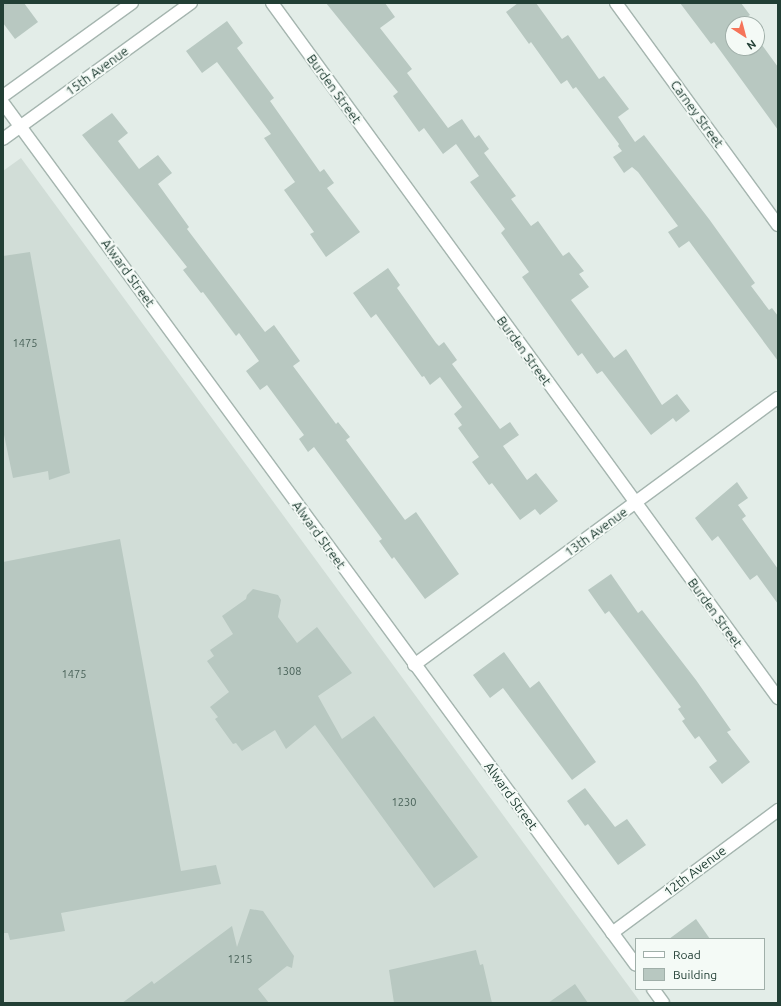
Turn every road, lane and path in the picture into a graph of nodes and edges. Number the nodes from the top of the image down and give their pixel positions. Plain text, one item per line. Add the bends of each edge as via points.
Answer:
1 (132, 3) edge
2 (192, 3) edge
3 (272, 3) edge
4 (616, 3) edge
5 (3, 96) edge
6 (3, 103) edge
7 (21, 126) junction
8 (3, 139) edge
9 (778, 224) edge
10 (778, 398) edge
11 (635, 504) junction
12 (414, 665) junction
13 (778, 698) edge
14 (778, 810) edge
15 (612, 933) junction
16 (635, 964) edge
17 (654, 990) edge
18 (663, 1003) edge

1 - 5 street
2 - 7 street, 15th Avenue
3 - 11 street, Burden Street
4 - 9 street, Carney Street
6 - 7 street, Alward Street
7 - 8 street, 15th Avenue
7 - 12 street, Alward Street
10 - 11 street, 13th Avenue
11 - 12 street, 13th Avenue
11 - 13 street, Burden Street
12 - 15 street, Alward Street
14 - 15 street, 12th Avenue
15 - 16 street, Alward Street
17 - 18 street

